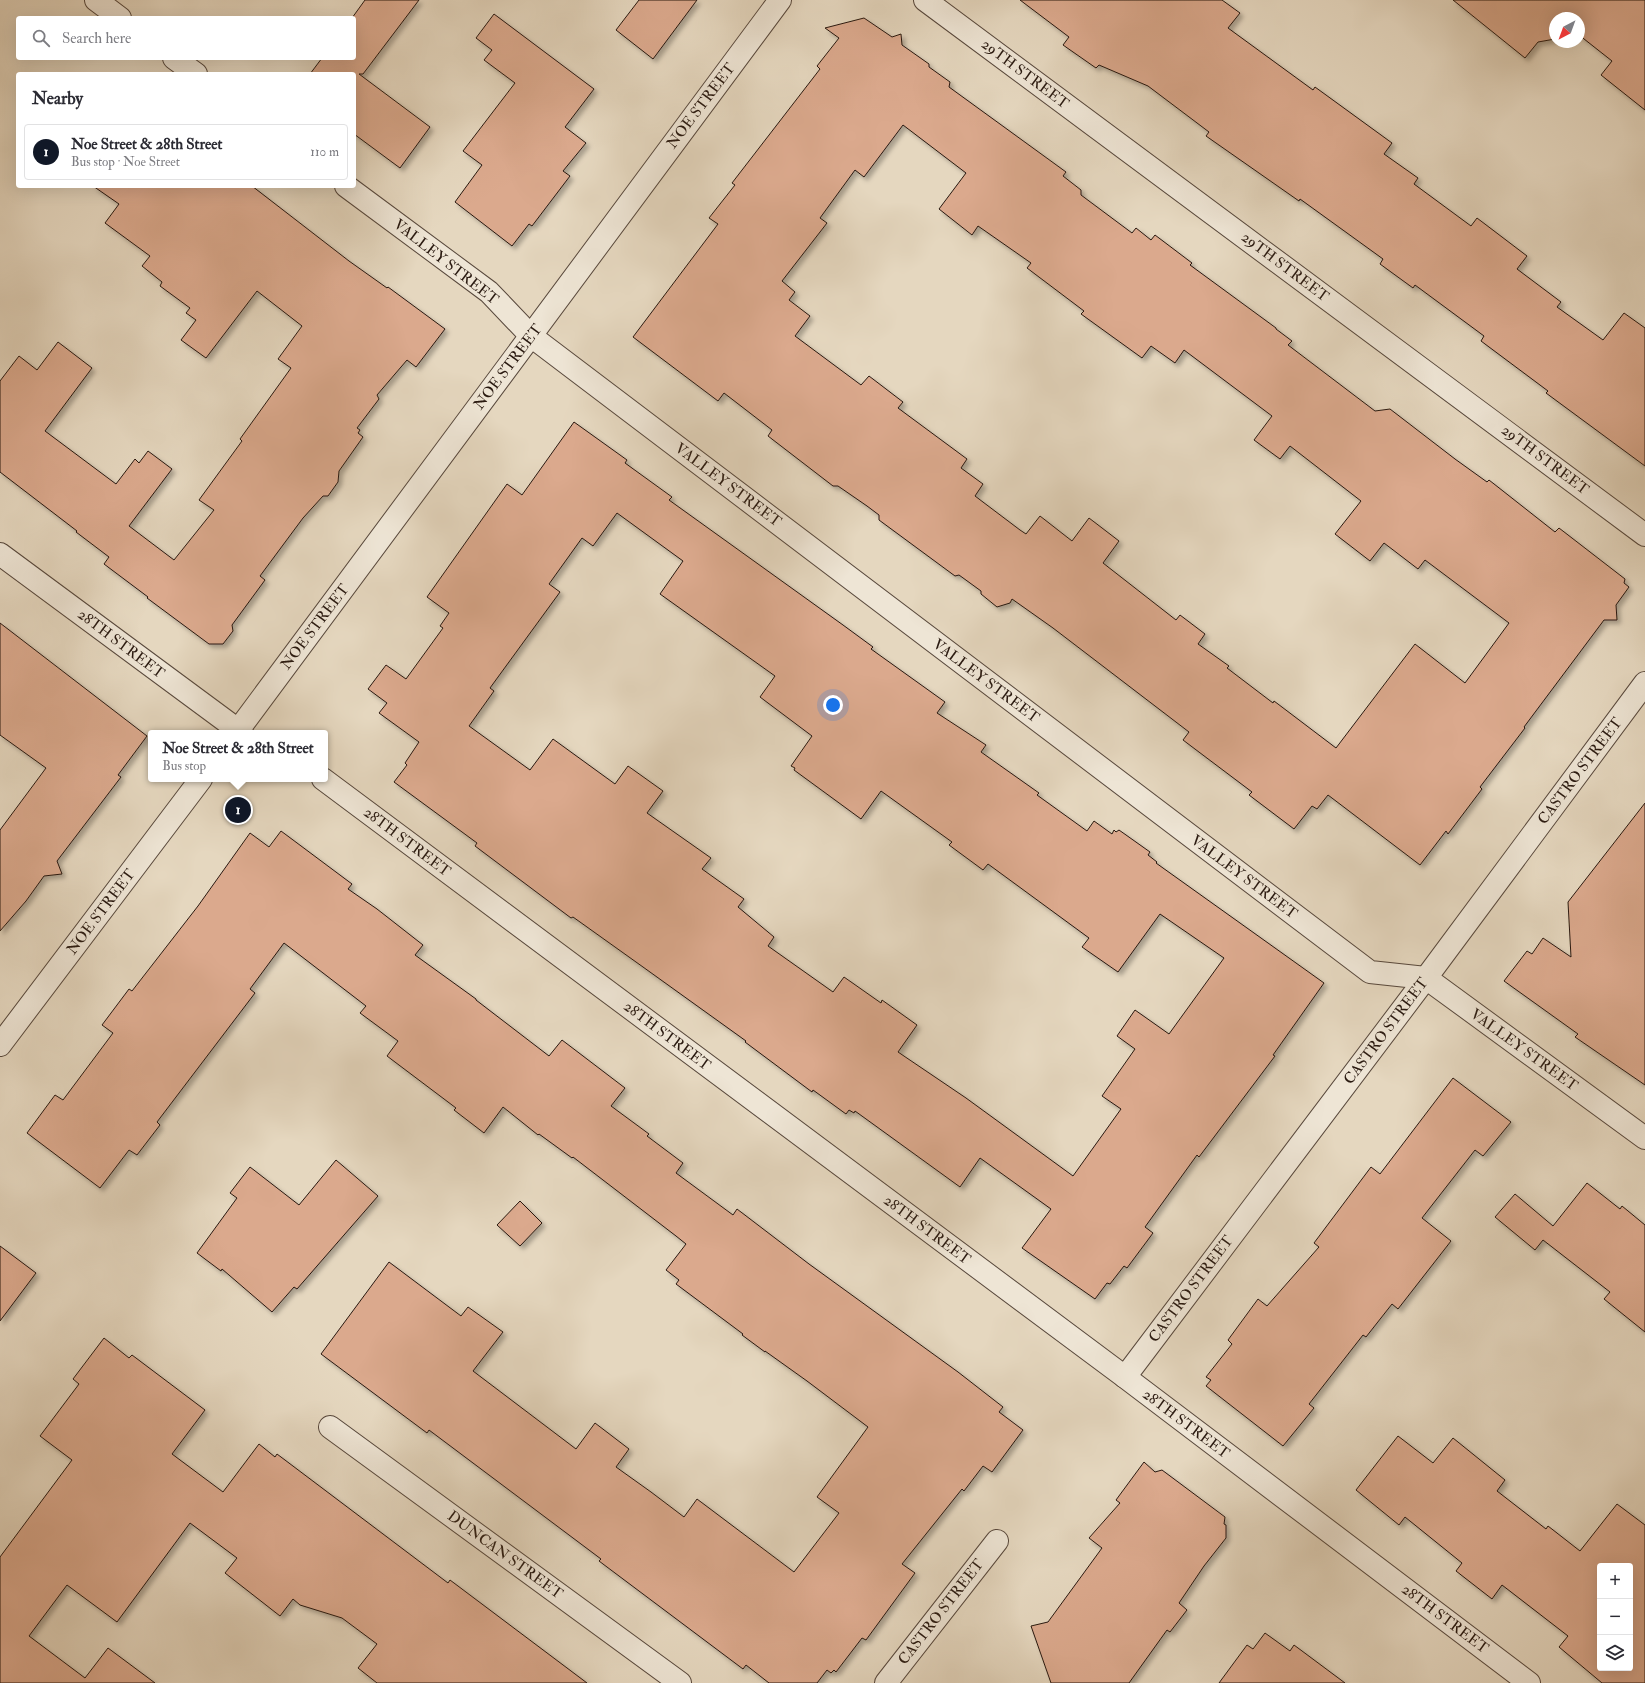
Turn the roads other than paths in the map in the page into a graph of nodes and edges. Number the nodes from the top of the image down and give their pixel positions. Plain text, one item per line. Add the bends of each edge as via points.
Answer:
1 (96, 0) edge
2 (780, 0) edge
3 (926, 0) edge
4 (117, 16) edge
5 (177, 60) edge
6 (193, 72) edge
7 (349, 188) edge
8 (531, 336) junction
9 (1645, 534) edge
10 (0, 554) edge
11 (1645, 683) edge
12 (236, 730) edge
13 (240, 730) edge
14 (199, 782) edge
15 (327, 782) edge
16 (1426, 978) junction
17 (0, 1045) edge
18 (1645, 1138) edge
19 (1125, 1377) junction
20 (330, 1427) dead end
21 (997, 1541) dead end
22 (680, 1683) edge
23 (886, 1683) edge
24 (1529, 1683) edge

1 - 4 street
2 - 8 street, NOE STREET
3 - 9 street, 29TH STREET
5 - 6 street
7 - 8 street, VALLEY STREET via 489,292
8 - 13 street, NOE STREET
8 - 16 street, VALLEY STREET via 1370,972
10 - 12 street, 28TH STREET
11 - 16 street, CASTRO STREET
14 - 17 street, NOE STREET
15 - 19 street, 28TH STREET
16 - 18 street, VALLEY STREET
16 - 19 street, CASTRO STREET
19 - 24 street, 28TH STREET
20 - 22 street, DUNCAN STREET
21 - 23 street, CASTRO STREET

